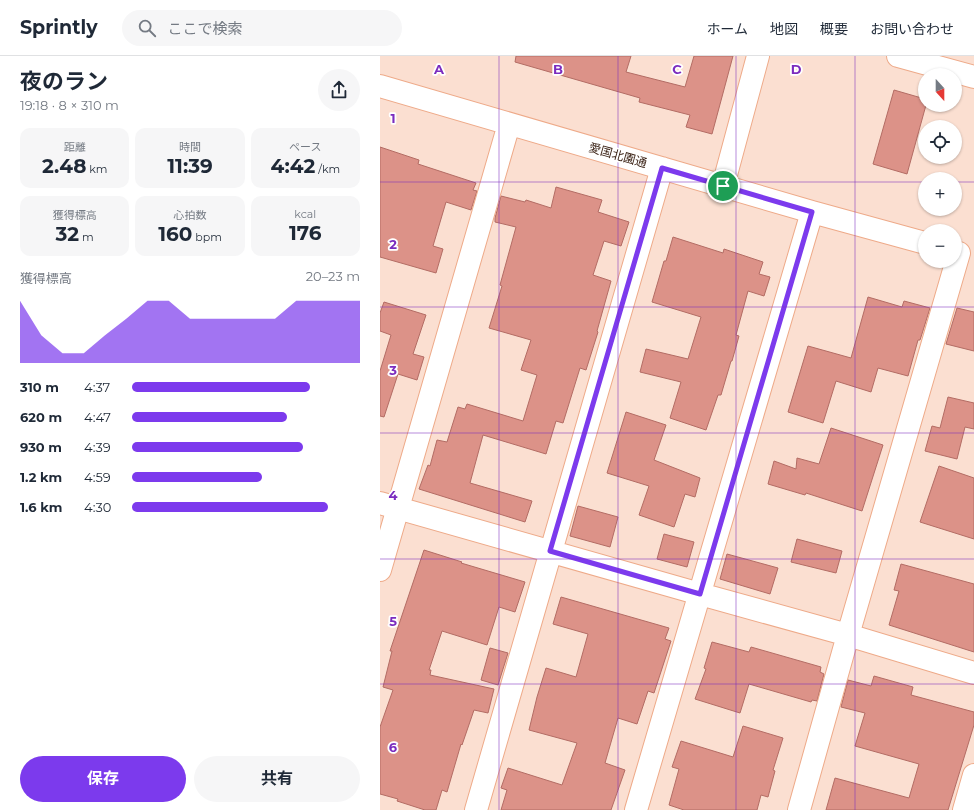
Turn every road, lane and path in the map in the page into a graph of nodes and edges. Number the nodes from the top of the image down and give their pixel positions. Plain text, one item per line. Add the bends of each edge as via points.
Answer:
1 (758, 56) edge
2 (898, 56) edge
3 (974, 77) edge
4 (380, 86) edge
5 (509, 124) junction
6 (662, 168) junction
7 (723, 186) junction
8 (812, 212) junction
9 (918, 241) edge
10 (963, 254) edge
11 (389, 505) edge
12 (550, 551) junction
13 (380, 570) edge
14 (700, 594) junction
15 (848, 635) junction
16 (974, 673) edge
17 (974, 775) edge
18 (476, 810) edge
19 (636, 810) edge
20 (799, 810) edge
21 (964, 810) edge

1 - 7 street
2 - 3 street
4 - 5 street, 愛国北園通
5 - 6 street, 愛国北園通
5 - 11 street
6 - 7 street, 愛国北園通
6 - 12 street
7 - 8 street, 愛国北園通
8 - 9 street, 愛国北園通
8 - 14 street
10 - 15 street
11 - 12 street
11 - 13 street
12 - 14 street
12 - 18 street
14 - 15 street
14 - 19 street
15 - 16 street
15 - 20 street
17 - 21 street

